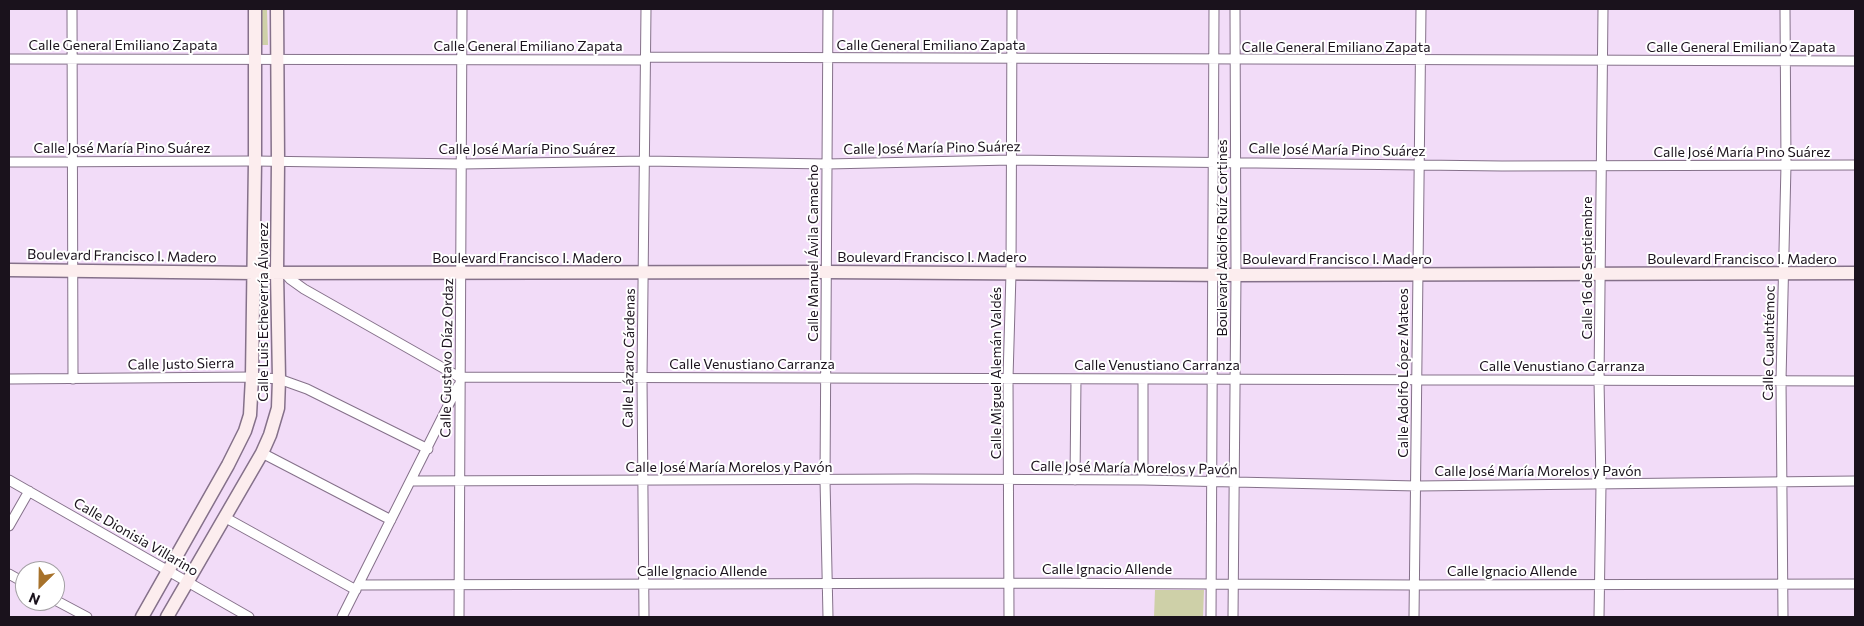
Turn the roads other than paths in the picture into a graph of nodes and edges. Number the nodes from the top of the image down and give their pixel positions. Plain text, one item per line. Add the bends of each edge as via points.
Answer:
1 (72, 9) edge
2 (255, 9) edge
3 (277, 9) edge
4 (462, 9) edge
5 (646, 9) edge
6 (828, 9) edge
7 (1012, 9) edge
8 (1214, 9) edge
9 (1235, 9) edge
10 (1421, 9) edge
11 (1603, 9) edge
12 (1785, 9) edge
13 (828, 58) junction
14 (9, 59) edge
15 (72, 59) junction
16 (255, 59) junction
17 (277, 59) junction
18 (1011, 59) junction
19 (462, 60) junction
20 (645, 60) junction
21 (1214, 60) junction
22 (1236, 60) junction
23 (1421, 61) junction
24 (1602, 61) junction
25 (1786, 61) junction
26 (1855, 61) edge
27 (1011, 160) junction
28 (255, 161) junction
29 (9, 162) edge
30 (278, 162) junction
31 (645, 162) junction
32 (1214, 162) junction
33 (1236, 162) junction
34 (72, 163) junction
35 (462, 164) junction
36 (827, 164) junction
37 (1419, 164) junction
38 (1601, 165) junction
39 (1786, 165) junction
40 (1855, 166) edge
41 (9, 270) edge
42 (73, 271) junction
43 (281, 272) junction
44 (462, 272) junction
45 (827, 272) junction
46 (1011, 272) junction
47 (254, 273) junction
48 (644, 273) junction
49 (1417, 273) junction
50 (1213, 274) junction
51 (1601, 274) junction
52 (1784, 274) junction
53 (1855, 274) edge
54 (1236, 275) junction
55 (252, 377) junction
56 (642, 378) junction
57 (825, 378) junction
58 (1008, 378) junction
59 (9, 379) edge
60 (73, 379) junction
61 (279, 379) junction
62 (1076, 379) junction
63 (1143, 379) junction
64 (1213, 379) junction
65 (1235, 379) junction
66 (459, 380) junction
67 (1417, 380) junction
68 (1599, 380) junction
69 (1781, 380) junction
70 (1855, 381) edge
71 (428, 449) junction
72 (262, 453) junction
73 (1010, 479) junction
74 (9, 480) edge
75 (459, 480) junction
76 (825, 480) junction
77 (1075, 480) junction
78 (1143, 480) junction
79 (412, 481) junction
80 (642, 481) junction
81 (1855, 481) edge
82 (1212, 482) junction
83 (1781, 482) junction
84 (1235, 483) junction
85 (1601, 485) junction
86 (1417, 486) junction
87 (29, 491) junction
88 (226, 518) junction
89 (391, 520) junction
90 (9, 526) edge
91 (168, 571) junction
92 (187, 582) junction
93 (1010, 583) junction
94 (1212, 583) junction
95 (1233, 583) junction
96 (459, 584) junction
97 (827, 584) junction
98 (1855, 584) edge
99 (644, 585) junction
100 (1415, 585) junction
101 (1599, 585) junction
102 (1783, 585) junction
103 (357, 587) junction
104 (65, 605) edge
105 (87, 617) edge
106 (142, 617) edge
107 (167, 617) edge
108 (249, 617) edge
109 (342, 617) edge
110 (459, 617) edge
111 (644, 617) edge
112 (828, 617) edge
113 (1009, 617) edge
114 (1211, 617) edge
115 (1233, 617) edge
116 (1414, 617) edge
117 (1599, 617) edge
118 (1783, 617) edge

1 - 15 street
2 - 16 street, Calle Luis Echeverría Álvarez
3 - 17 street, Calle Luis Echeverría Álvarez
4 - 19 street, Calle Gustavo Díaz Ordaz
5 - 20 street, Calle Lázaro Cárdenas
6 - 13 street, Calle Manuel Ávila Camacho
7 - 18 street, Calle Miguel Alemán Valdés
8 - 21 street, Boulevard Adolfo Ruíz Cortines
9 - 22 street, Boulevard Adolfo Ruíz Cortines
10 - 23 street, Calle Adolfo López Mateos
11 - 24 street, Calle 16 de Septiembre
12 - 25 street, Calle Cuauhtémoc
13 - 18 street, Calle General Emiliano Zapata
13 - 20 street, Calle General Emiliano Zapata via 645,57
13 - 36 street, Calle Manuel Ávila Camacho
14 - 15 street, Calle General Emiliano Zapata
15 - 16 street, Calle General Emiliano Zapata
15 - 34 street
16 - 17 street, Calle General Emiliano Zapata
16 - 28 street, Calle Luis Echeverría Álvarez
17 - 19 street, Calle General Emiliano Zapata
17 - 30 street, Calle Luis Echeverría Álvarez
18 - 21 street, Calle General Emiliano Zapata
18 - 27 street, Calle Miguel Alemán Valdés
19 - 20 street, Calle General Emiliano Zapata
19 - 35 street, Calle Gustavo Díaz Ordaz
20 - 31 street, Calle Lázaro Cárdenas
21 - 22 street, Calle General Emiliano Zapata
21 - 32 street, Boulevard Adolfo Ruíz Cortines
22 - 23 street, Calle General Emiliano Zapata
22 - 33 street, Boulevard Adolfo Ruíz Cortines
23 - 24 street, Calle General Emiliano Zapata
23 - 37 street, Calle Adolfo López Mateos
24 - 25 street, Calle General Emiliano Zapata
24 - 38 street, Calle 16 de Septiembre
25 - 26 street, Calle General Emiliano Zapata
25 - 39 street, Calle Cuauhtémoc
27 - 32 street, Calle José María Pino Suárez
27 - 36 street, Calle José María Pino Suárez
27 - 46 street, Calle Miguel Alemán Valdés
28 - 30 street, Calle José María Pino Suárez
28 - 34 street, Calle José María Pino Suárez
28 - 47 street, Calle Luis Echeverría Álvarez
29 - 34 street, Calle José María Pino Suárez
30 - 35 street, Calle José María Pino Suárez
30 - 43 street, Calle Luis Echeverría Álvarez
31 - 35 street, Calle José María Pino Suárez
31 - 36 street, Calle José María Pino Suárez
31 - 48 street, Calle Lázaro Cárdenas
32 - 33 street, Calle José María Pino Suárez
32 - 50 street, Boulevard Adolfo Ruíz Cortines
33 - 37 street, Calle José María Pino Suárez
33 - 54 street, Boulevard Adolfo Ruíz Cortines
34 - 42 street
35 - 44 street, Calle Gustavo Díaz Ordaz
36 - 45 street, Calle Manuel Ávila Camacho
37 - 38 street, Calle José María Pino Suárez
37 - 49 street, Calle Adolfo López Mateos
38 - 39 street, Calle José María Pino Suárez
38 - 51 street, Calle 16 de Septiembre
39 - 40 street, Calle José María Pino Suárez
39 - 52 street, Calle Cuauhtémoc
41 - 42 street, Boulevard Francisco I. Madero
42 - 47 street, Boulevard Francisco I. Madero
42 - 60 street
43 - 44 street, Boulevard Francisco I. Madero
43 - 47 street, Boulevard Francisco I. Madero
43 - 61 street, Calle Luis Echeverría Álvarez
43 - 66 street via 304,289
44 - 48 street, Boulevard Francisco I. Madero
44 - 66 street, Calle Gustavo Díaz Ordaz
45 - 46 street, Boulevard Francisco I. Madero
45 - 48 street, Boulevard Francisco I. Madero
45 - 57 street, Calle Manuel Ávila Camacho
46 - 50 street, Boulevard Francisco I. Madero
46 - 58 street, Calle Miguel Alemán Valdés
47 - 55 street, Calle Luis Echeverría Álvarez
48 - 56 street, Calle Lázaro Cárdenas
49 - 51 street, Boulevard Francisco I. Madero
49 - 54 street, Boulevard Francisco I. Madero
49 - 67 street, Calle Adolfo López Mateos
50 - 54 street, Boulevard Francisco I. Madero
50 - 64 street, Boulevard Adolfo Ruíz Cortines
51 - 52 street, Boulevard Francisco I. Madero
51 - 68 street, Calle 16 de Septiembre
52 - 53 street, Boulevard Francisco I. Madero
52 - 69 street, Calle Cuauhtémoc
54 - 65 street, Boulevard Adolfo Ruíz Cortines
55 - 60 street, Calle Justo Sierra
55 - 61 street, Calle Justo Sierra
55 - 91 street, Calle Luis Echeverría Álvarez via 251,410 245,431
56 - 57 street, Calle Venustiano Carranza
56 - 66 street, Calle Venustiano Carranza
56 - 80 street, Calle Lázaro Cárdenas
57 - 58 street, Calle Venustiano Carranza
57 - 76 street, Calle Manuel Ávila Camacho
58 - 62 street, Calle Venustiano Carranza
58 - 73 street, Calle Miguel Alemán Valdés
59 - 60 street, Calle Justo Sierra
61 - 71 street, Calle Justo Sierra via 307,389
61 - 72 street, Calle Luis Echeverría Álvarez via 275,420
62 - 63 street, Calle Venustiano Carranza
62 - 77 street
63 - 64 street, Calle Venustiano Carranza
63 - 78 street
64 - 65 street, Calle Venustiano Carranza
64 - 82 street, Boulevard Adolfo Ruíz Cortines
65 - 67 street, Calle Venustiano Carranza
65 - 84 street, Boulevard Adolfo Ruíz Cortines
66 - 71 street
66 - 75 street, Calle Gustavo Díaz Ordaz
67 - 68 street, Calle Venustiano Carranza
67 - 86 street, Calle Adolfo López Mateos
68 - 69 street, Calle Venustiano Carranza
68 - 85 street, Calle 16 de Septiembre
69 - 70 street, Calle Venustiano Carranza
69 - 83 street, Calle Cuauhtémoc
71 - 79 street
72 - 88 street, Calle Luis Echeverría Álvarez
72 - 89 street
73 - 76 street, Calle José María Morelos y Pavón
73 - 77 street, Calle José María Morelos y Pavón
73 - 93 street, Calle Miguel Alemán Valdés
74 - 87 street, Calle Dionisia Villarino
75 - 79 street, Calle José María Morelos y Pavón
75 - 80 street, Calle José María Morelos y Pavón
75 - 96 street, Calle Gustavo Díaz Ordaz
76 - 80 street, Calle José María Morelos y Pavón
76 - 97 street, Calle Manuel Ávila Camacho
77 - 78 street, Calle José María Morelos y Pavón
78 - 82 street, Calle José María Morelos y Pavón
79 - 89 street
80 - 99 street, Calle Lázaro Cárdenas
81 - 83 street, Calle José María Morelos y Pavón
82 - 84 street, Calle José María Morelos y Pavón
82 - 94 street, Boulevard Adolfo Ruíz Cortines
83 - 85 street, Calle José María Morelos y Pavón
83 - 102 street, Calle Cuauhtémoc
84 - 86 street, Calle José María Morelos y Pavón
84 - 95 street, Boulevard Adolfo Ruíz Cortines
85 - 86 street, Calle José María Morelos y Pavón
85 - 101 street, Calle 16 de Septiembre
86 - 100 street, Calle Adolfo López Mateos
87 - 90 street
87 - 91 street, Calle Dionisia Villarino
88 - 92 street, Calle Luis Echeverría Álvarez
88 - 103 street
89 - 103 street
91 - 92 street, Calle Dionisia Villarino
91 - 106 street, Calle Luis Echeverría Álvarez
92 - 107 street, Calle Luis Echeverría Álvarez
92 - 108 street, Calle Dionisia Villarino
93 - 94 street, Calle Ignacio Allende
93 - 97 street, Calle Ignacio Allende
93 - 113 street, Calle Miguel Alemán Valdés
94 - 95 street, Calle Ignacio Allende
94 - 114 street, Boulevard Adolfo Ruíz Cortines
95 - 100 street, Calle Ignacio Allende
95 - 115 street, Boulevard Adolfo Ruíz Cortines
96 - 99 street, Calle Ignacio Allende
96 - 103 street, Calle Ignacio Allende
96 - 110 street, Calle Gustavo Díaz Ordaz
97 - 99 street, Calle Ignacio Allende
97 - 112 street, Calle Manuel Ávila Camacho
98 - 102 street, Calle Ignacio Allende
99 - 111 street, Calle Lázaro Cárdenas
100 - 101 street, Calle Ignacio Allende
100 - 116 street, Calle Adolfo López Mateos
101 - 102 street, Calle Ignacio Allende
101 - 117 street, Calle 16 de Septiembre
102 - 118 street, Calle Cuauhtémoc
103 - 109 street
104 - 105 street

